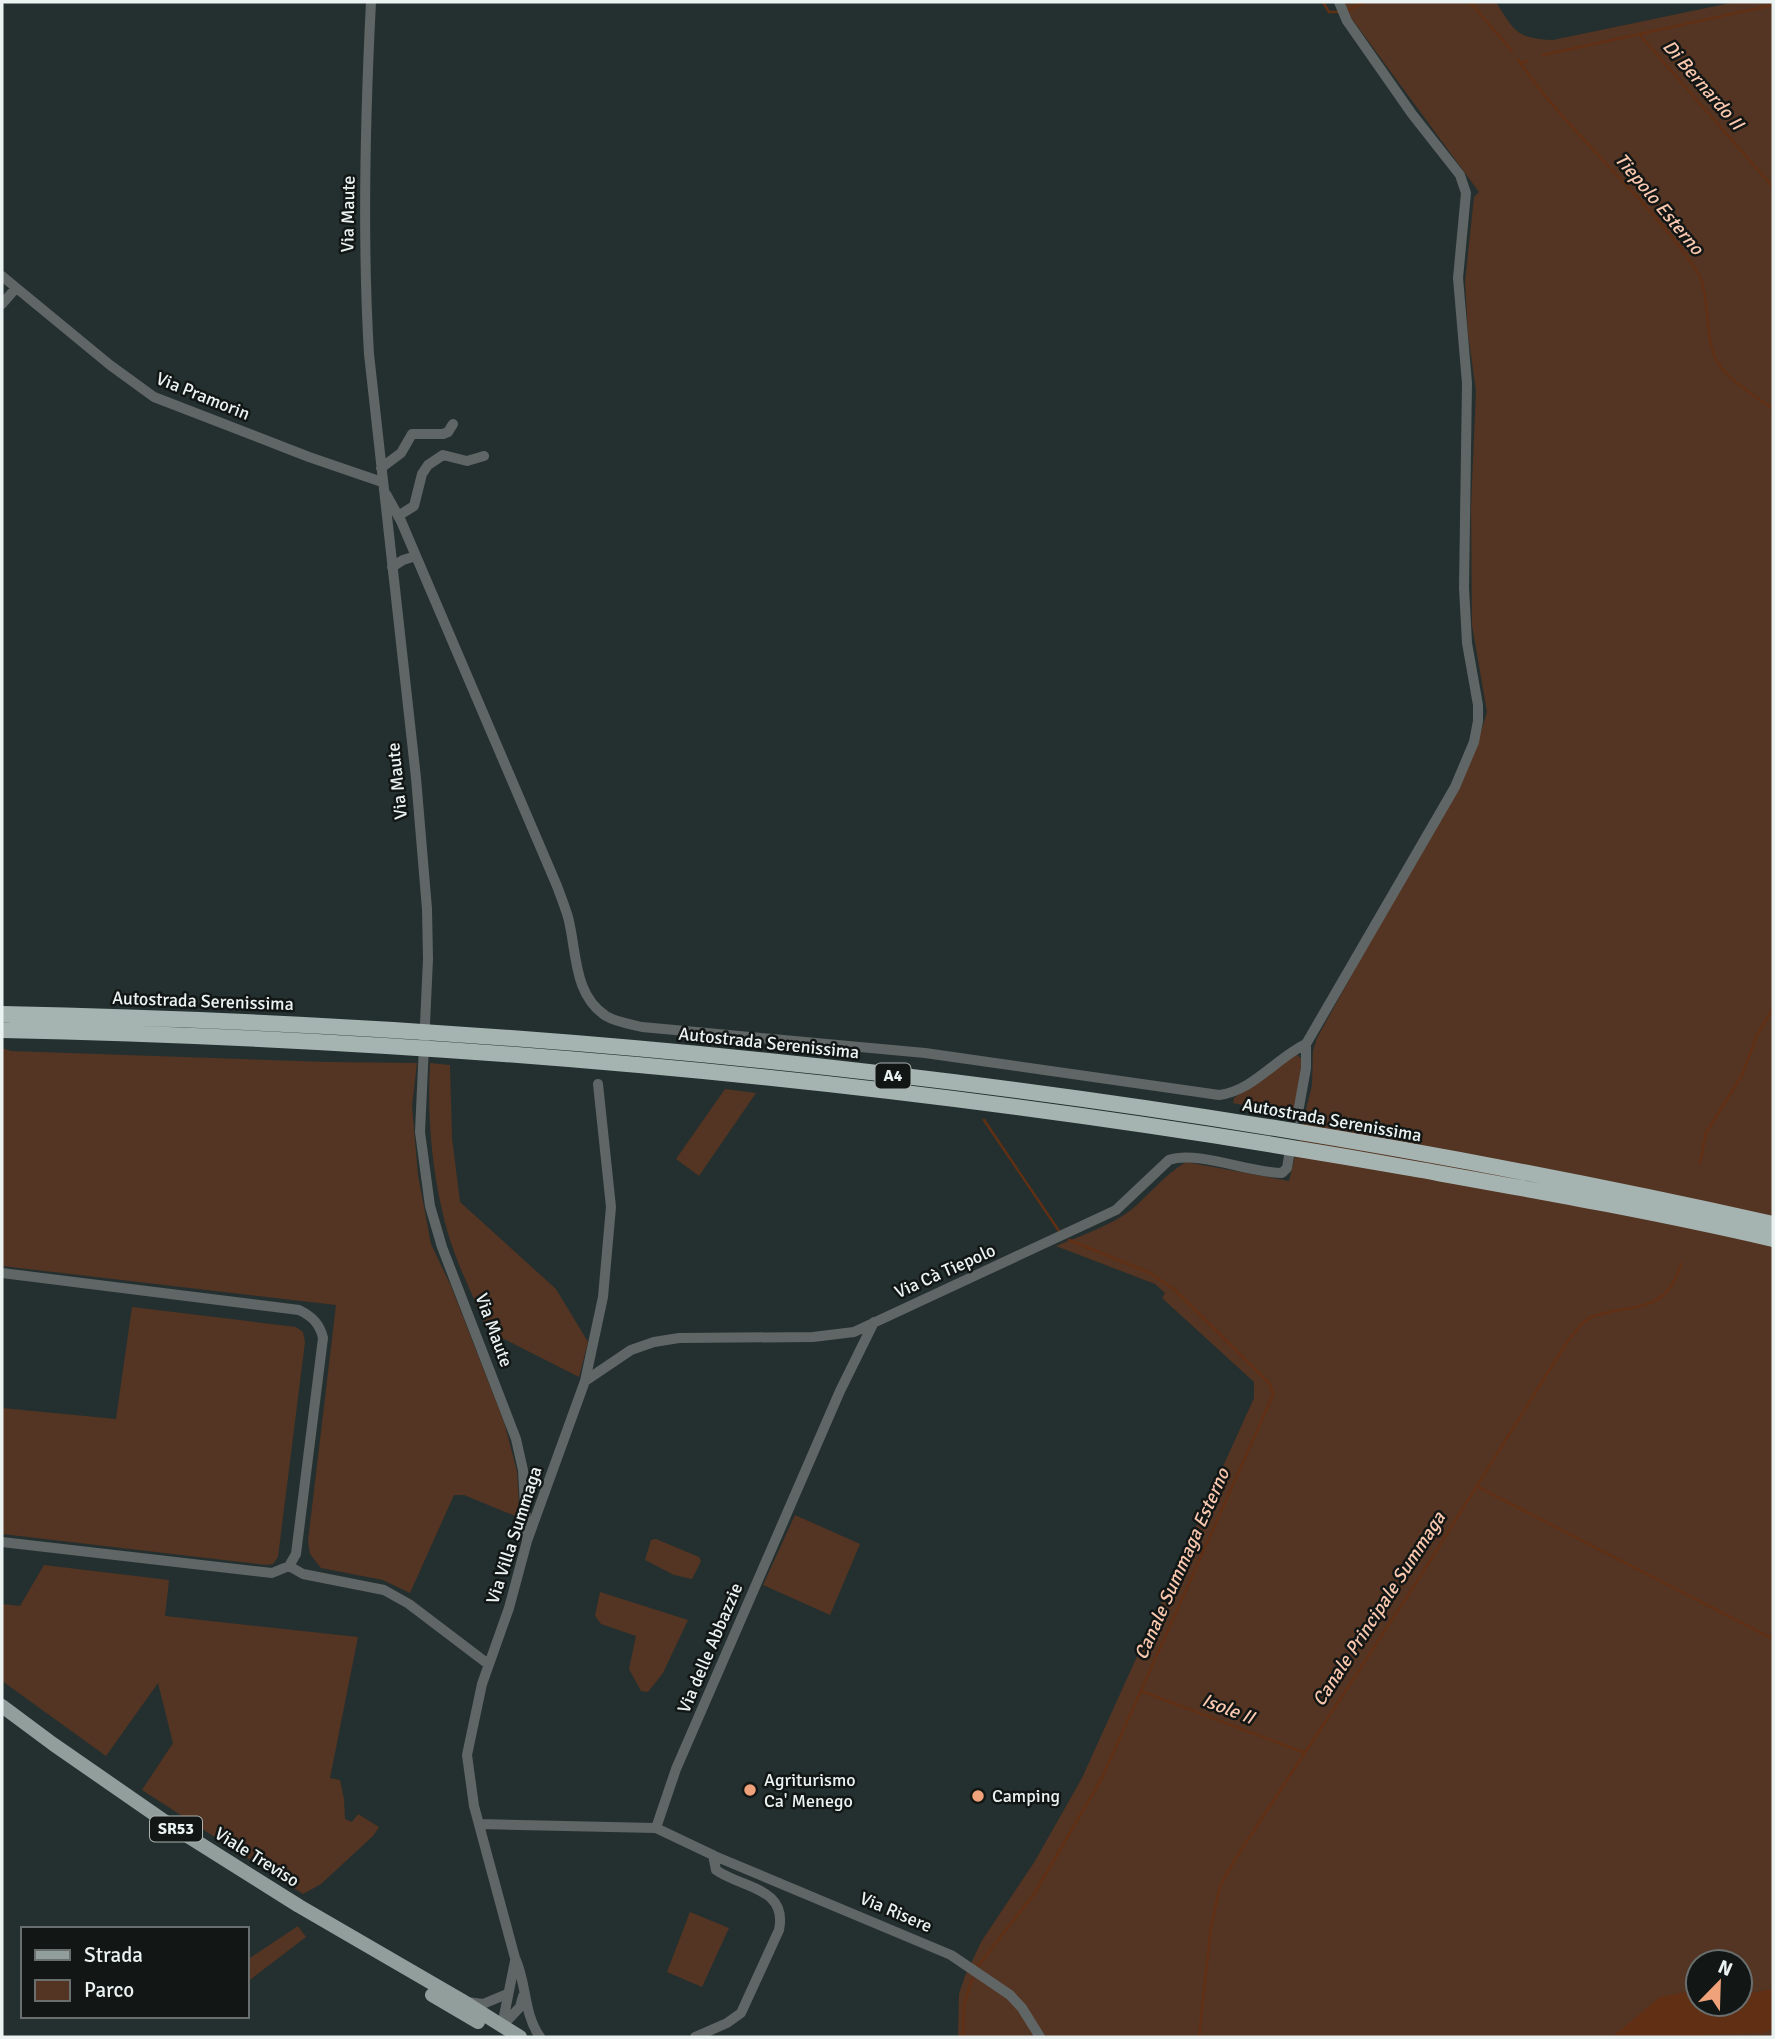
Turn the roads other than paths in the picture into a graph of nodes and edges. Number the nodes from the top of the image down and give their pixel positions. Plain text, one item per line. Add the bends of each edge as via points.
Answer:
1 (371, 2) edge
2 (1342, 8) edge
3 (2, 276) edge
4 (16, 288) junction
5 (2, 304) edge
6 (453, 424) dead end
7 (484, 456) dead end
8 (381, 468) junction
9 (382, 485) junction
10 (398, 516) junction
11 (416, 556) junction
12 (392, 567) junction
13 (2, 1014) edge
14 (2, 1030) edge
15 (1307, 1044) junction
16 (598, 1084) dead end
17 (1297, 1118) dead end
18 (1289, 1156) dead end
19 (1773, 1224) edge
20 (1773, 1238) edge
21 (2, 1273) edge
22 (874, 1322) junction
23 (585, 1381) junction
24 (524, 1486) junction
25 (546, 1492) junction
26 (527, 1541) junction
27 (2, 1542) edge
28 (289, 1566) junction
29 (488, 1664) junction
30 (2, 1698) edge
31 (2, 1706) edge
32 (53, 1744) junction
33 (479, 1824) junction
34 (656, 1828) junction
35 (713, 1855) junction
36 (357, 1942) junction
37 (515, 1958) junction
38 (524, 1993) junction
39 (507, 1994) junction
40 (461, 2000) junction
41 (505, 2034) edge
42 (520, 2037) edge
43 (540, 2037) edge
44 (695, 2037) edge
45 (1040, 2037) edge

1 - 8 street, Via Maute via 366,300
2 - 15 street via 1412,114 1460,175 1465,193 1458,278 1467,383 1464,588 1478,721 1455,787
3 - 4 street, Via Pramorin
4 - 5 street
4 - 9 street, Via Pramorin via 154,397
6 - 8 street via 443,434 412,434 401,453
7 - 10 street via 467,461 443,455 428,465 418,483 417,502
8 - 9 street, Via Maute
9 - 10 street
9 - 12 street, Via Maute
10 - 11 street
11 - 12 street
11 - 15 street via 557,887 586,995 606,1016 642,1027 925,1053 1219,1095 1233,1094
12 - 24 street, Via Maute via 425,887 428,959 420,1132 430,1206 512,1429
13 - 19 highway, Autostrada Serenissima / A4 via 410,1031 706,1055 999,1088 1284,1130 1539,1175
14 - 20 highway, Autostrada Serenissima / A4 via 405,1045 705,1070 1005,1104 1286,1146
15 - 17 street
16 - 23 street, Via Villa Summaga via 611,1207 603,1297
18 - 22 street, Via Cà Tiepolo via 1282,1173 1195,1159 1169,1160 1116,1210
21 - 28 street via 299,1310 312,1317 323,1338 296,1554
22 - 23 street, Via Cà Tiepolo via 839,1335 654,1342 632,1350
22 - 34 street, Via delle Abbazzie via 676,1769
23 - 25 street, Via Villa Summaga
24 - 25 street
24 - 26 street, Via Maute
25 - 26 street, Via Villa Summaga
26 - 29 street, Via Villa Summaga
27 - 28 street via 271,1573
28 - 29 street via 303,1574 393,1594
29 - 33 street, Via Villa Summaga via 467,1755
30 - 32 street
31 - 32 main road, Viale Treviso / SR53
32 - 36 main road, Viale Treviso / SR53 via 167,1823
33 - 34 street
33 - 37 street, Via Villa Summaga
34 - 35 street, Via Risere
35 - 44 street, Via Risere via 716,1870 767,1894 781,1920 741,2013
35 - 45 street, Via Risere via 951,1955 1010,1995
36 - 40 main road, Viale Treviso / SR53
36 - 41 main road, Viale Treviso via 433,1995
37 - 38 street, Via Villa Summaga
37 - 39 street
38 - 41 street
38 - 43 street, Via Villa Summaga
39 - 40 street via 483,2004
39 - 41 street
40 - 41 main road, Viale Treviso / SR53
41 - 42 main road, Viale Treviso / SR53

